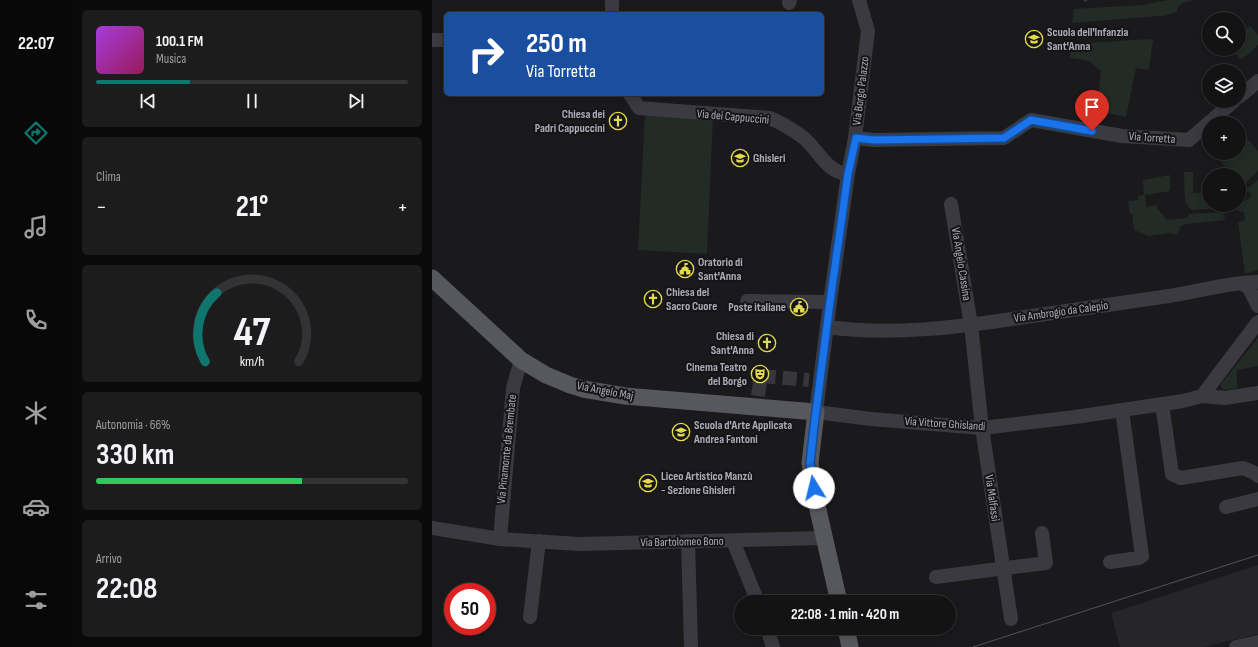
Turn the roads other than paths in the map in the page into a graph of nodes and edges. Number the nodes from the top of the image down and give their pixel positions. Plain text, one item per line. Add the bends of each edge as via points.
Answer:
1 (612, 0) edge
2 (859, 0) edge
3 (612, 12) edge
4 (432, 40) edge
5 (444, 40) edge
6 (1258, 80) edge
7 (1246, 91) edge
8 (631, 96) edge
9 (1226, 108) edge
10 (856, 138) junction
11 (848, 174) junction
12 (951, 204) dead end
13 (432, 278) edge
14 (1258, 282) edge
15 (1241, 283) junction
16 (747, 301) dead end
17 (830, 302) junction
18 (1258, 306) edge
19 (1258, 322) edge
20 (971, 325) junction
21 (827, 327) junction
22 (520, 360) junction
23 (1258, 393) edge
24 (1202, 396) junction
25 (1162, 404) junction
26 (1122, 410) junction
27 (816, 412) junction
28 (982, 428) junction
29 (1258, 476) edge
30 (1258, 499) edge
31 (1226, 507) dead end
32 (432, 528) edge
33 (1042, 533) dead end
34 (824, 538) junction
35 (500, 539) junction
36 (539, 541) junction
37 (688, 541) junction
38 (733, 541) junction
39 (1110, 562) dead end
40 (1002, 567) junction
41 (936, 577) dead end
42 (755, 595) edge
43 (837, 595) edge
44 (530, 617) dead end
45 (1011, 619) dead end
46 (769, 635) edge
47 (847, 635) edge
48 (1258, 642) edge
49 (691, 647) edge
50 (773, 647) edge
51 (850, 647) edge
52 (1236, 647) edge

1 - 3 street
2 - 10 street, Via Borgo Palazzo via 868,28
4 - 5 street
6 - 7 street
8 - 11 street, Via dei Cappuccini via 639,108 777,121 805,139 838,173
9 - 10 street, Via Torretta via 1189,140 1122,136 1031,120 1004,138
10 - 11 street, Via Borgo Palazzo
11 - 17 street, Via Borgo Palazzo
12 - 20 street, Via Angelo Cassina
13 - 22 main road, Via Angelo Maj
14 - 15 street, Via Ambrogio da Calepio
15 - 18 street via 1249,288
15 - 20 street, Via Ambrogio da Calepio
16 - 17 street
17 - 21 street, Via Borgo Palazzo
19 - 24 street
20 - 21 street, Via Ambrogio da Calepio via 922,331 880,332
20 - 28 street, Via Angelo Cassina
21 - 27 street, Via Borgo Palazzo
22 - 27 main road, Via Angelo Maj via 546,375 583,389 625,396
22 - 35 street, Via Pinamonte da Brembate via 513,388
23 - 24 street, Via Vittore Ghislandi via 1225,398
24 - 25 street, Via Vittore Ghislandi
25 - 26 street, Via Vittore Ghislandi
25 - 29 street via 1172,474 1175,477 1243,468
26 - 28 street, Via Vittore Ghislandi
26 - 39 street via 1142,556
27 - 28 street, Via Vittore Ghislandi
27 - 34 main road, Via Borgo Palazzo via 810,463
28 - 40 street, Via Malfassi
30 - 31 street
32 - 35 street, Via Bartolomeo Bono
33 - 40 street via 1046,563 1016,568
34 - 38 street, Via Bartolomeo Bono
34 - 43 main road, Via Borgo Palazzo
35 - 36 street, Via Bartolomeo Bono
36 - 37 street, Via Bartolomeo Bono via 579,544
36 - 44 street
37 - 38 street, Via Bartolomeo Bono
37 - 49 street
38 - 42 street
40 - 41 street
40 - 45 street, Via Malfassi
46 - 50 street
47 - 51 main road
48 - 52 street

